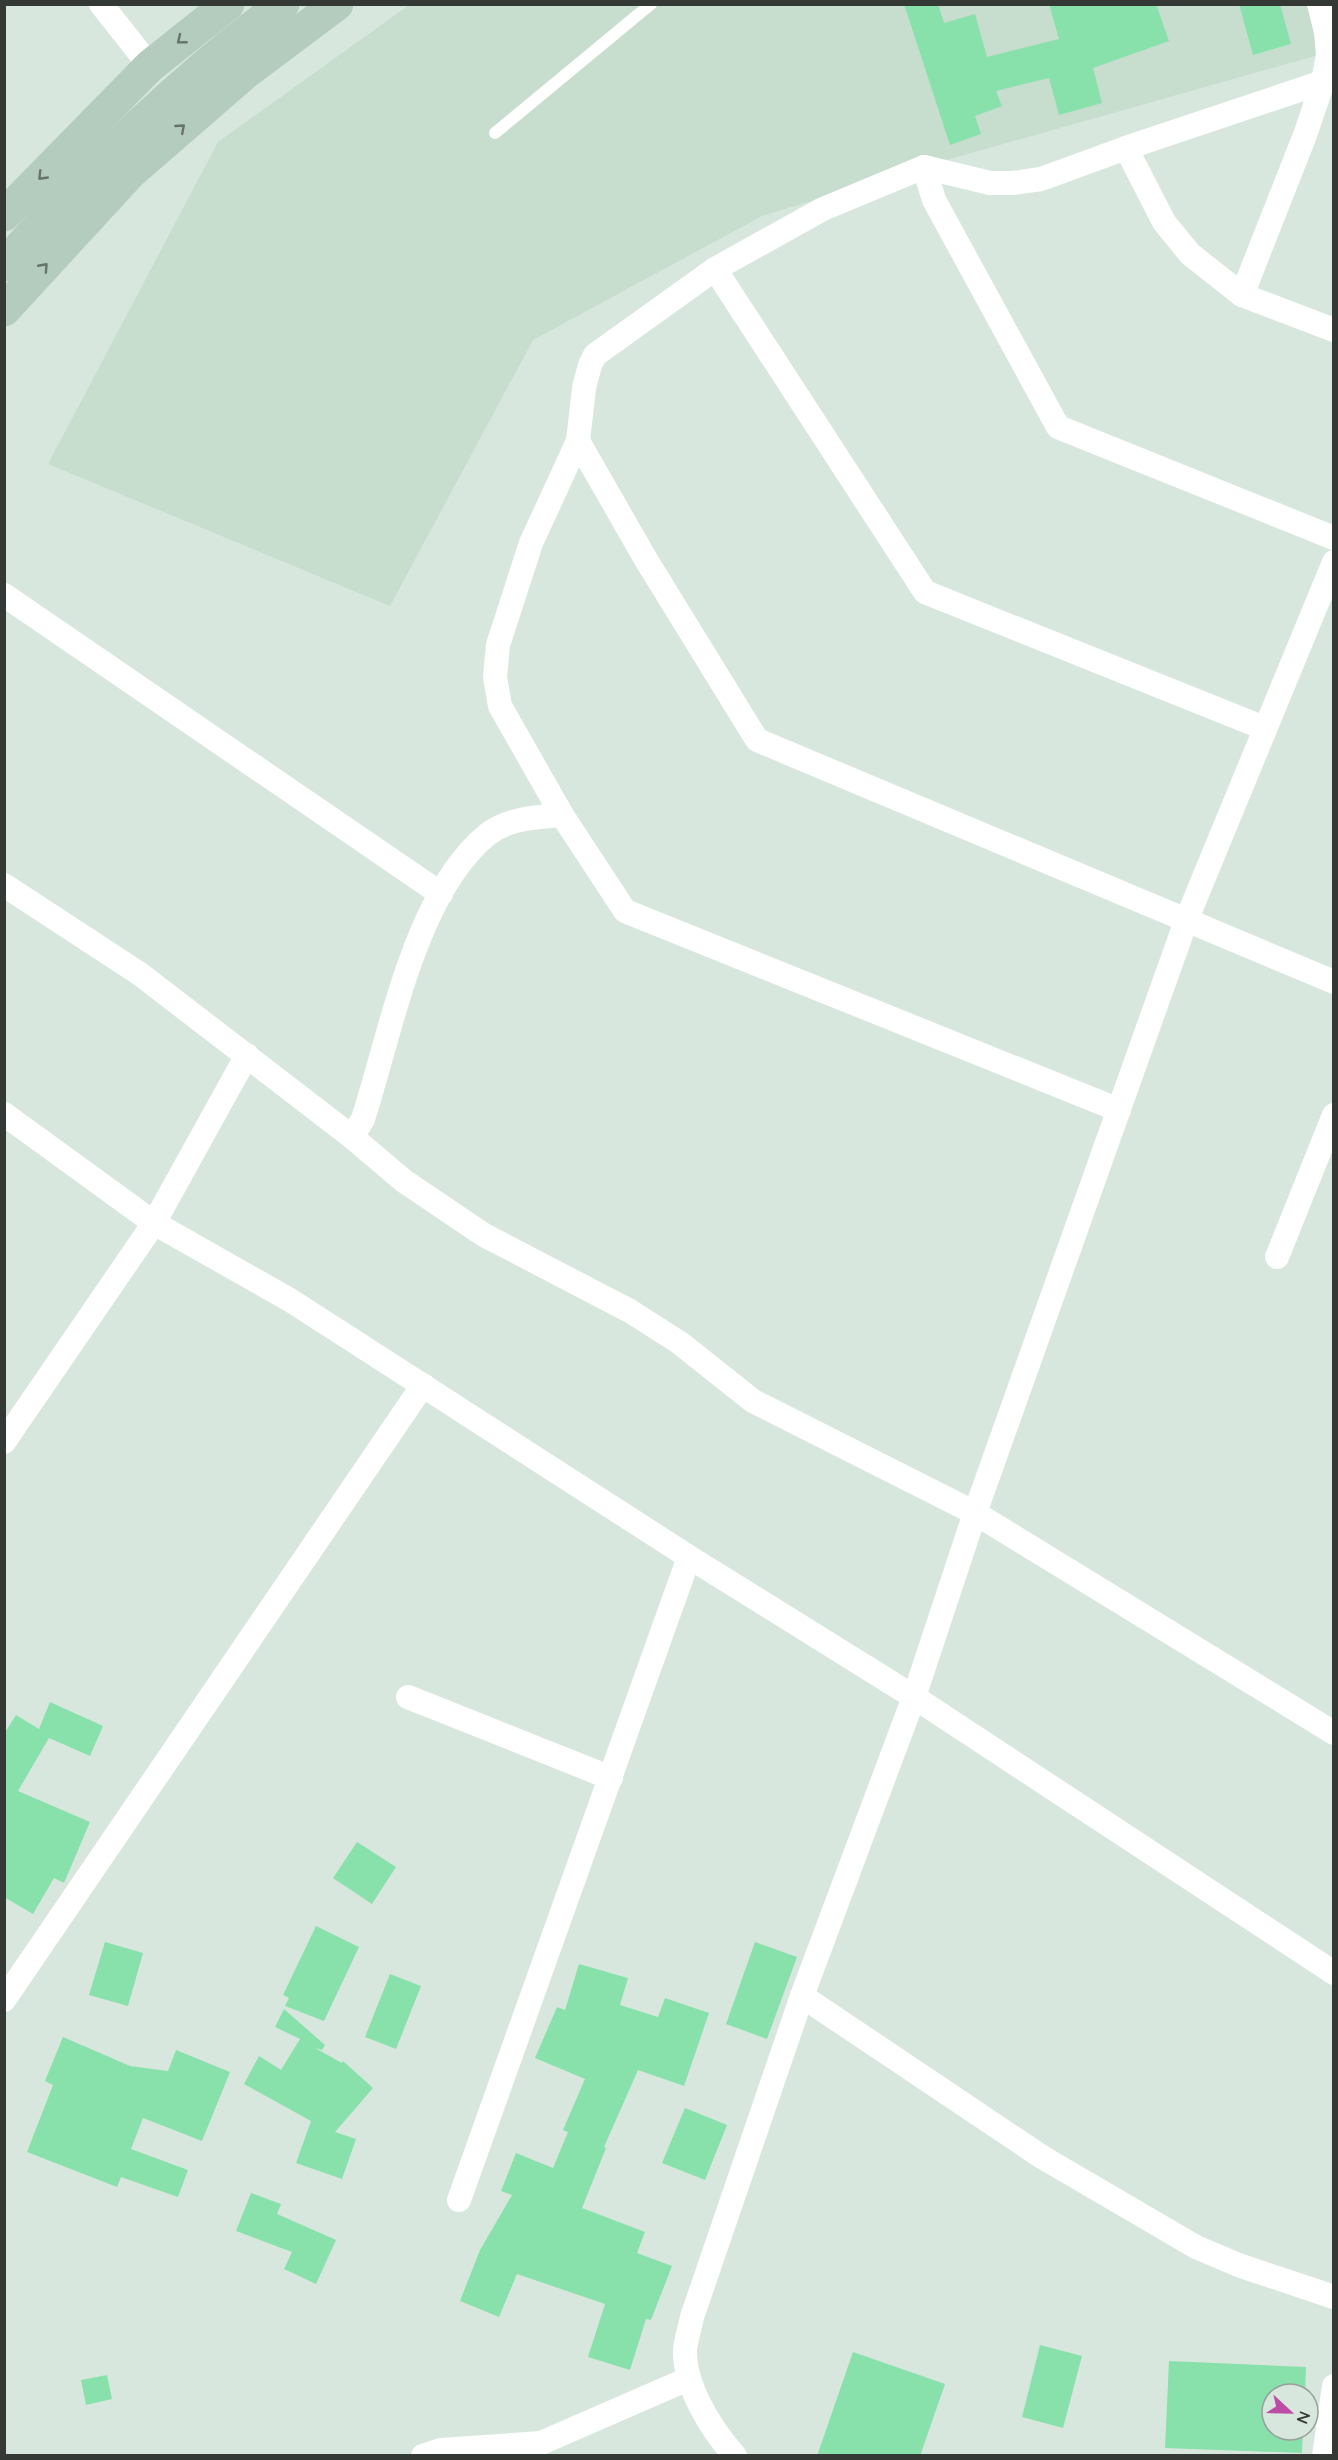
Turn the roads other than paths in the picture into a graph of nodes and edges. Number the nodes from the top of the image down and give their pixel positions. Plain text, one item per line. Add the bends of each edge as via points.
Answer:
1 (101, 4) edge
2 (228, 4) edge
3 (283, 4) edge
4 (337, 4) edge
5 (651, 4) edge
6 (1319, 4) edge
7 (150, 66) junction
8 (1323, 82) junction
9 (495, 133) dead end
10 (1126, 147) junction
11 (924, 167) junction
12 (4, 215) edge
13 (4, 265) edge
14 (715, 268) junction
15 (1242, 295) junction
16 (4, 310) edge
17 (1334, 330) edge
18 (578, 441) junction
19 (1334, 538) edge
20 (1334, 562) edge
21 (4, 595) edge
22 (1264, 728) junction
23 (562, 815) junction
24 (4, 885) edge
25 (441, 894) junction
26 (1186, 921) junction
27 (1334, 982) edge
28 (247, 1055) junction
29 (1119, 1110) junction
30 (4, 1114) edge
31 (1334, 1115) edge
32 (352, 1137) junction
33 (154, 1223) junction
34 (1277, 1257) dead end
35 (423, 1385) junction
36 (7, 1432) edge
37 (975, 1513) junction
38 (690, 1557) junction
39 (408, 1697) dead end
40 (914, 1697) junction
41 (1331, 1725) edge
42 (611, 1778) junction
43 (1334, 1973) edge
44 (802, 1996) junction
45 (4, 2000) edge
46 (459, 2200) dead end
47 (1334, 2297) edge
48 (688, 2379) junction
49 (1334, 2386) edge
50 (423, 2456) edge
51 (735, 2456) edge
52 (1324, 2456) edge

1 - 7 street
2 -> 7 main road
3 - 13 main road via 181,87 107,156
16 -> 4 main road via 130,173 244,74
5 - 9 lane
6 - 8 street via 1328,55
7 -> 12 main road
8 - 10 street
8 - 15 street
10 - 11 street via 1041,179 1013,183 990,183
10 - 15 street via 1164,222 1190,254
11 - 14 street via 823,209
11 - 19 street via 934,200 1058,427
14 - 18 street via 595,355 584,388
14 - 22 street via 925,592
15 - 17 street
18 - 23 street via 531,543 498,645 495,676 500,706
18 - 26 street via 756,740
20 - 22 street
21 - 25 street
22 - 26 street
23 - 25 street via 526,818 490,833 460,862
23 - 29 street via 625,911
24 - 28 street via 140,974
25 - 32 street via 400,993 366,1110
26 - 27 street
26 - 29 street
28 - 32 street
28 - 33 street
29 - 37 street
30 - 33 street
31 - 34 street
32 - 37 street via 404,1181 484,1235 630,1311 753,1401
33 - 35 street via 290,1300
33 - 36 street
35 - 38 street
35 - 45 street
37 - 40 street
37 - 41 street
38 - 40 street
38 - 42 street
39 - 42 street
40 - 43 street
40 - 44 street
42 - 46 street
44 - 47 street via 1042,2157 1196,2247
44 - 48 street via 692,2317 685,2350
48 - 50 street via 541,2443 441,2450
48 - 51 street via 716,2435
49 - 52 street

